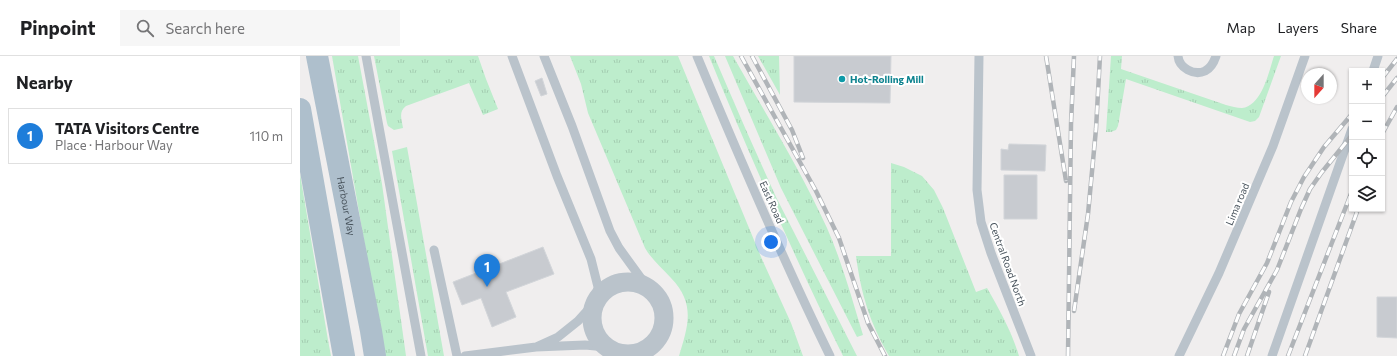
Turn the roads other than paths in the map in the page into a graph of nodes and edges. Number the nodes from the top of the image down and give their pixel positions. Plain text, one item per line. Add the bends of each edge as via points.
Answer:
1 (317, 56) edge
2 (366, 56) edge
3 (512, 56) edge
4 (544, 56) edge
5 (697, 56) edge
6 (979, 56) edge
7 (1178, 56) edge
8 (1216, 56) edge
9 (1305, 56) edge
10 (1378, 56) edge
11 (1374, 68) edge
12 (300, 109) edge
13 (1349, 138) edge
14 (434, 250) dead end
15 (648, 288) junction
16 (596, 301) junction
17 (661, 332) junction
18 (536, 347) junction
19 (608, 351) edge
20 (344, 356) edge
21 (375, 356) edge
22 (421, 356) edge
23 (457, 356) edge
24 (465, 356) edge
25 (656, 356) edge
26 (830, 356) edge
27 (1031, 356) edge
28 (1179, 356) edge
29 (1272, 356) edge

1 - 21 main road, Harbour Way
2 - 22 lane
3 - 16 lane via 591,259 598,287
4 - 15 lane via 610,231 618,248
5 - 26 lane, East Road
6 - 27 lane, Central Road North via 977,190 981,222
7 - 8 lane via 1180,64 1198,73 1209,68
9 - 28 lane, Lima road via 1273,146 1219,273
10 - 11 lane
12 - 20 main road
13 - 29 lane
14 - 23 lane
15 - 16 street via 632,283 615,285 608,288
15 - 17 street via 655,294 663,312
16 - 18 lane via 558,338
16 - 19 street via 592,320 594,330
17 - 19 street via 656,341 638,353
17 - 25 street
18 - 19 lane via 585,345
18 - 24 lane

